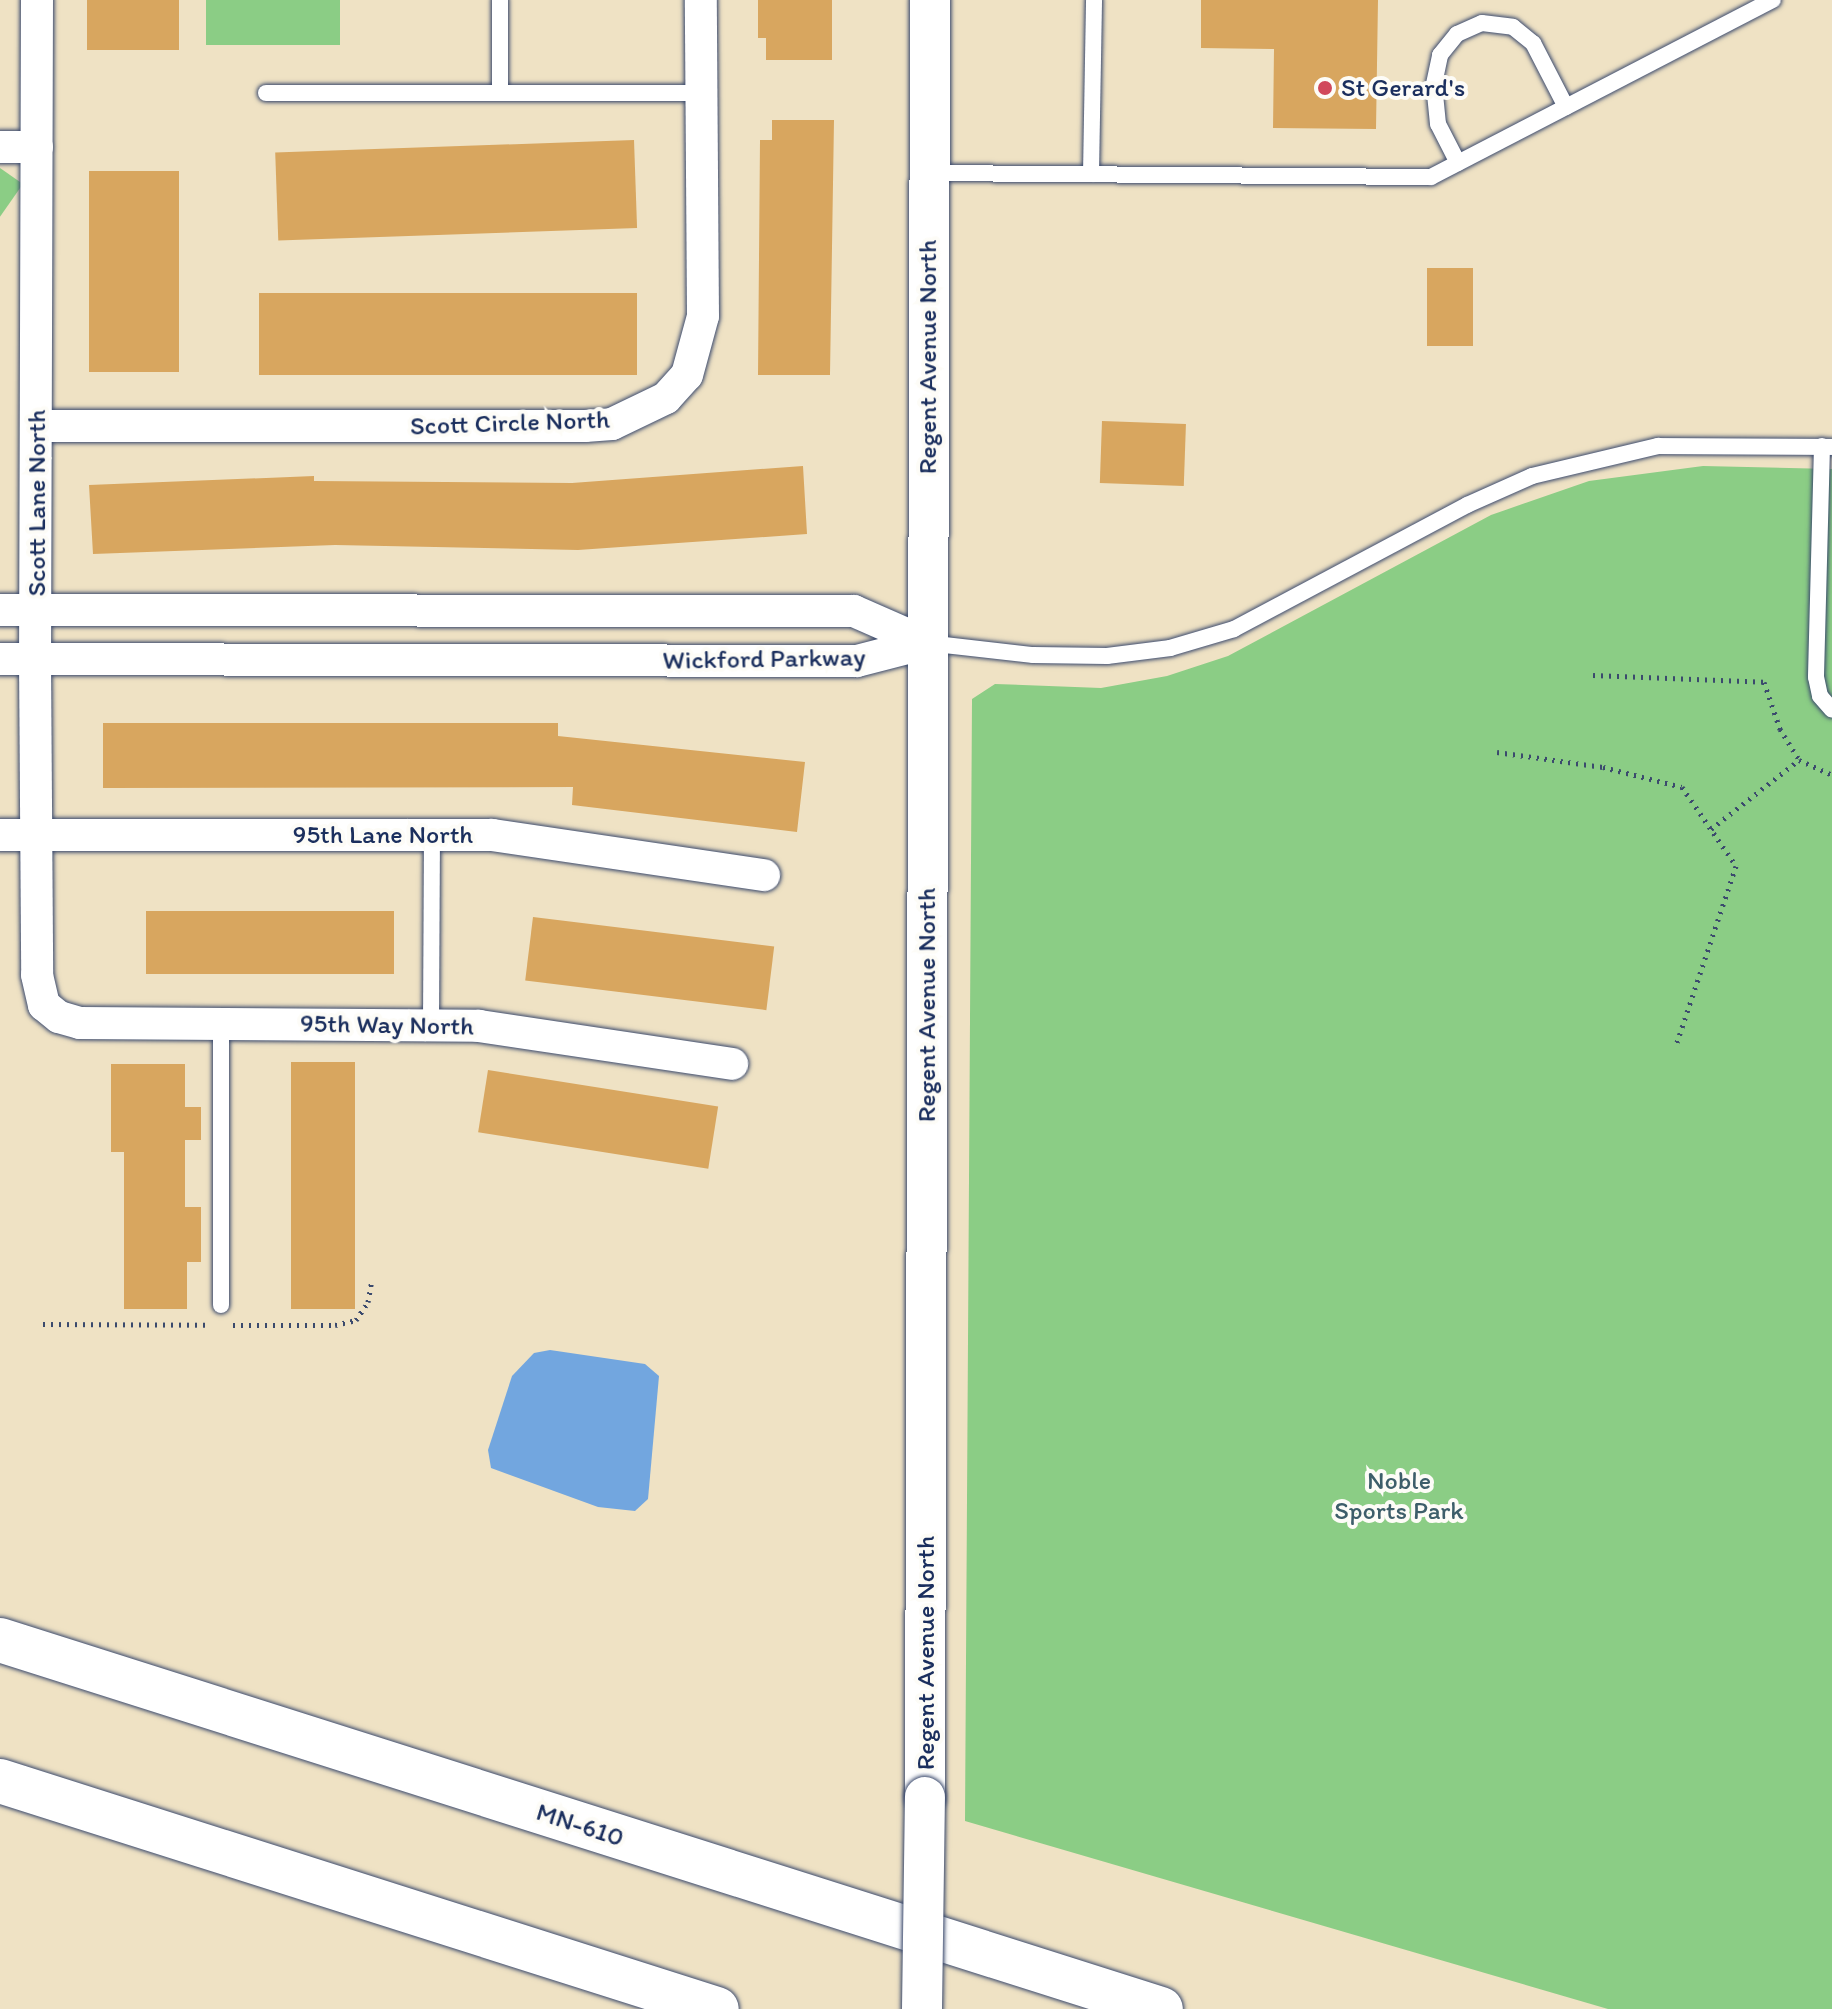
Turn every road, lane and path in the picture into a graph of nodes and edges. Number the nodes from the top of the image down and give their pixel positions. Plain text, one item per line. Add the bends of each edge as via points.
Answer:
1 (37, 0) edge
2 (500, 0) edge
3 (701, 0) edge
4 (930, 0) edge
5 (1094, 0) edge
6 (1773, 0) edge
7 (266, 93) dead end
8 (500, 93) junction
9 (702, 93) junction
10 (1566, 107) junction
11 (0, 147) edge
12 (37, 147) junction
13 (1458, 163) junction
14 (929, 173) junction
15 (1091, 174) junction
16 (36, 426) junction
17 (1827, 446) edge
18 (0, 610) edge
19 (37, 610) junction
20 (927, 643) junction
21 (0, 659) edge
22 (35, 659) junction
23 (1593, 675) dead end
24 (1832, 710) edge
25 (1497, 752) dead end
26 (1799, 760) junction
27 (1832, 775) edge
28 (1711, 829) junction
29 (432, 834) junction
30 (0, 835) edge
31 (37, 835) junction
32 (764, 875) dead end
33 (44, 1005) joint
34 (221, 1023) junction
35 (431, 1023) junction
36 (1676, 1045) dead end
37 (732, 1064) dead end
38 (221, 1305) dead end
39 (0, 1640) edge
40 (0, 1781) edge
41 (717, 2009) edge
42 (922, 2009) edge
43 (1161, 2009) edge

1 - 12 street, Scott Lane North
2 - 8 lane
3 - 9 street, Scott Circle North
4 - 14 street, Regent Avenue North
5 - 15 lane
6 - 10 lane
7 - 8 lane
8 - 9 lane
9 - 16 street, Scott Circle North via 703,316 698,347 687,375 666,398 640,412 612,424 585,426
10 - 13 lane
10 - 13 lane via 1533,43 1513,27 1482,23 1457,34 1440,55 1434,84 1438,124
11 - 12 street
12 - 16 street, Scott Lane North
13 - 15 lane via 1431,177
14 - 15 lane
14 - 20 street, Regent Avenue North
16 - 19 street, Scott Lane North
17 - 20 lane via 1658,446 1532,476 1234,629 1170,648 1107,656 1033,655
17 - 24 lane via 1816,677 1820,696
18 - 19 street, Wickford Parkway
19 - 20 street, Wickford Parkway via 854,611
19 - 22 street, Scott Lane North
20 - 22 street, Wickford Parkway via 857,661
20 - 42 street, Regent Avenue North, bridge
21 - 22 street, Wickford Parkway
22 - 31 street, Scott Lane North
23 - 26 path via 1764,682 1780,729
25 - 28 path via 1603,767 1682,787
26 - 27 path
26 - 28 path
28 - 36 path via 1736,866
29 - 31 street, 95th Lane North
29 - 32 street, 95th Lane North via 492,835
29 - 35 lane
30 - 31 street, 95th Lane North
31 - 33 street, Scott Lane North via 37,975
33 - 34 street, 95th Way North via 59,1017 80,1023
34 - 35 street, 95th Way North
34 - 38 lane
35 - 37 street, 95th Way North
39 - 43 highway, MN-610
40 - 41 highway

